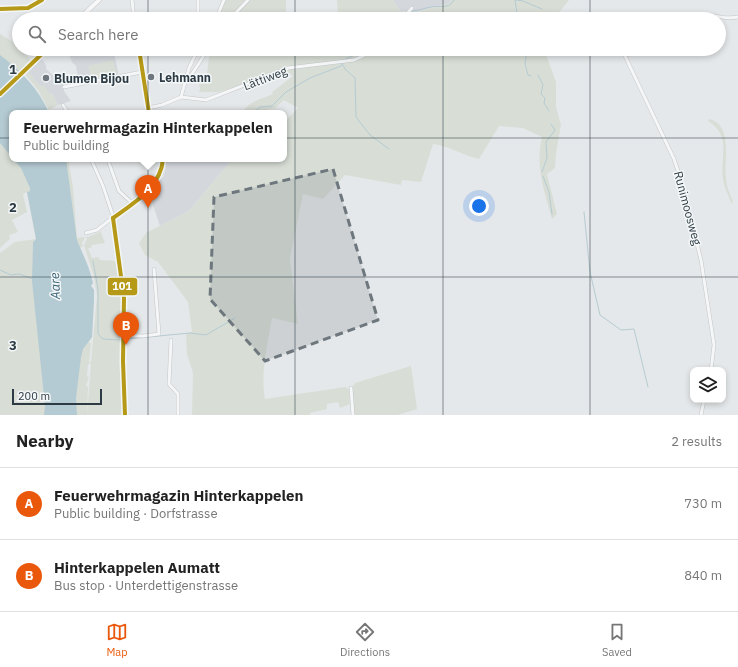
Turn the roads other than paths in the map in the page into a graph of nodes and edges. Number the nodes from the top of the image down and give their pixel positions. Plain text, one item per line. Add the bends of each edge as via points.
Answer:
1 (42, 0) edge
2 (99, 0) edge
3 (132, 0) edge
4 (198, 0) edge
5 (224, 0) edge
6 (248, 0) edge
7 (412, 8) dead end
8 (0, 9) edge
9 (86, 12) edge
10 (133, 12) edge
11 (198, 12) edge
12 (219, 12) edge
13 (237, 12) edge
14 (408, 12) edge
15 (738, 17) edge
16 (726, 18) edge
17 (40, 56) edge
18 (140, 56) edge
19 (195, 56) edge
20 (203, 56) edge
21 (362, 56) edge
22 (625, 56) edge
23 (142, 72) junction
24 (188, 77) junction
25 (64, 87) dead end
26 (0, 94) edge
27 (181, 97) junction
28 (63, 105) dead end
29 (148, 108) joint
30 (66, 110) edge
31 (91, 162) edge
32 (163, 162) edge
33 (109, 163) dead end
34 (132, 203) junction
35 (113, 218) junction
36 (86, 233) dead end
37 (154, 269) dead end
38 (123, 335) junction
39 (171, 340) dead end
40 (711, 367) edge
41 (351, 388) dead end
42 (703, 403) edge
43 (125, 415) edge
44 (178, 415) edge
45 (354, 415) edge
46 (701, 415) edge

1 - 8 street via 28,8
2 - 9 main road
3 - 10 street
4 - 11 street
5 - 12 street
6 - 13 street
7 - 14 street
15 - 16 street
17 - 26 main road
18 - 23 street
19 - 24 street
20 - 24 street
21 - 27 street, Lättiweg via 345,61 288,68 206,100
22 - 40 street, Runimoosweg via 674,158 682,183 701,260 714,345
23 - 25 street
23 - 29 street
24 - 27 street
27 - 29 street
28 - 30 street
31 - 35 street via 103,186
32 - 34 street via 163,170 158,180
33 - 34 street via 119,191
34 - 35 street
35 - 36 street via 97,230
35 - 38 street via 124,298
37 - 38 street via 159,334
38 - 43 street
39 - 44 street via 169,384 178,394
41 - 45 street
42 - 46 street

